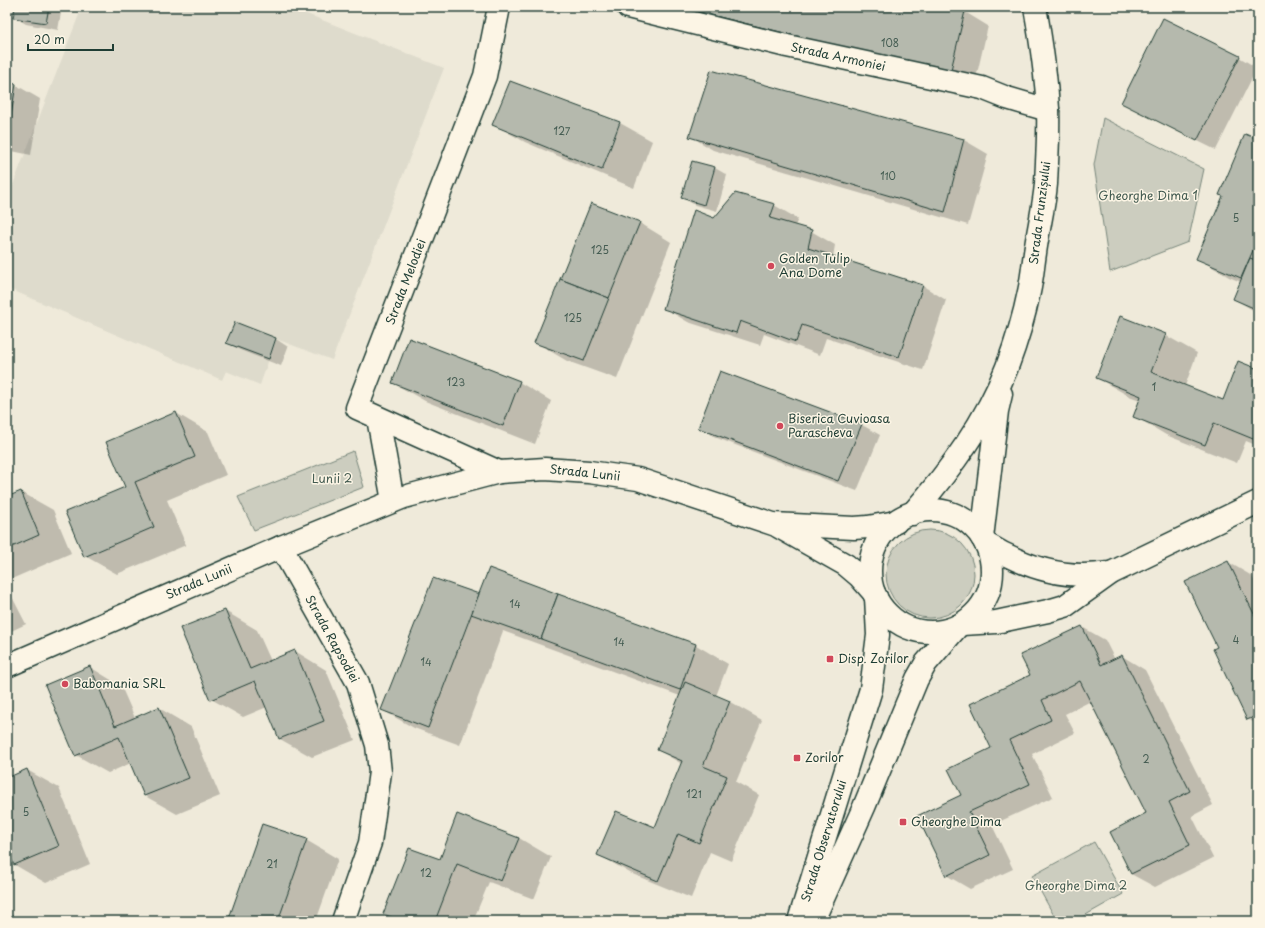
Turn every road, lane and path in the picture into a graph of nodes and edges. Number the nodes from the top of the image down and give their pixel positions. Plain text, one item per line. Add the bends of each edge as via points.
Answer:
1 (499, 7) edge
2 (628, 7) edge
3 (1035, 7) edge
4 (1048, 110) junction
5 (1006, 368) junction
6 (378, 418) junction
7 (499, 472) junction
8 (393, 502) junction
9 (1258, 502) edge
10 (904, 518) junction
11 (773, 524) junction
12 (983, 540) junction
13 (281, 547) junction
14 (1111, 573) junction
15 (875, 595) junction
16 (960, 625) junction
17 (7, 666) edge
18 (343, 921) edge
19 (799, 921) edge
20 (812, 921) edge

1 - 6 street, Strada Melodiei via 485,76 357,408
2 - 4 street, Strada Armoniei via 787,46 982,88
3 - 4 street, Strada Frunzișului
4 - 5 street, Strada Frunzișului via 1046,186 1030,292
5 - 10 street, Strada Frunzișului via 972,435 935,487
5 - 12 street, Strada Frunzișului via 997,411
6 - 7 street, Strada Melodiei
6 - 8 street
7 - 8 street, Strada Lunii
7 - 11 street, Strada Lunii via 545,469 631,478
8 - 13 street, Strada Lunii
9 - 14 street
10 - 11 street, Strada Lunii via 854,528
10 - 12 street via 934,510 956,516 975,529
10 - 15 street via 884,533 876,547 871,562
11 - 15 street, Strada Lunii via 846,565
12 - 14 street via 1020,562 1039,568 1083,575
12 - 16 street via 992,562 991,581 978,610
13 - 17 street, Strada Lunii
13 - 18 street, Strada Rapsodiei via 358,683 377,745 380,772 370,843
14 - 16 street via 1066,606 1008,620
15 - 16 street via 891,617 913,629 937,632
15 - 19 street, Strada Observatorului via 878,635 871,689
16 - 20 street, Strada Observatorului via 926,663 917,679 864,808

